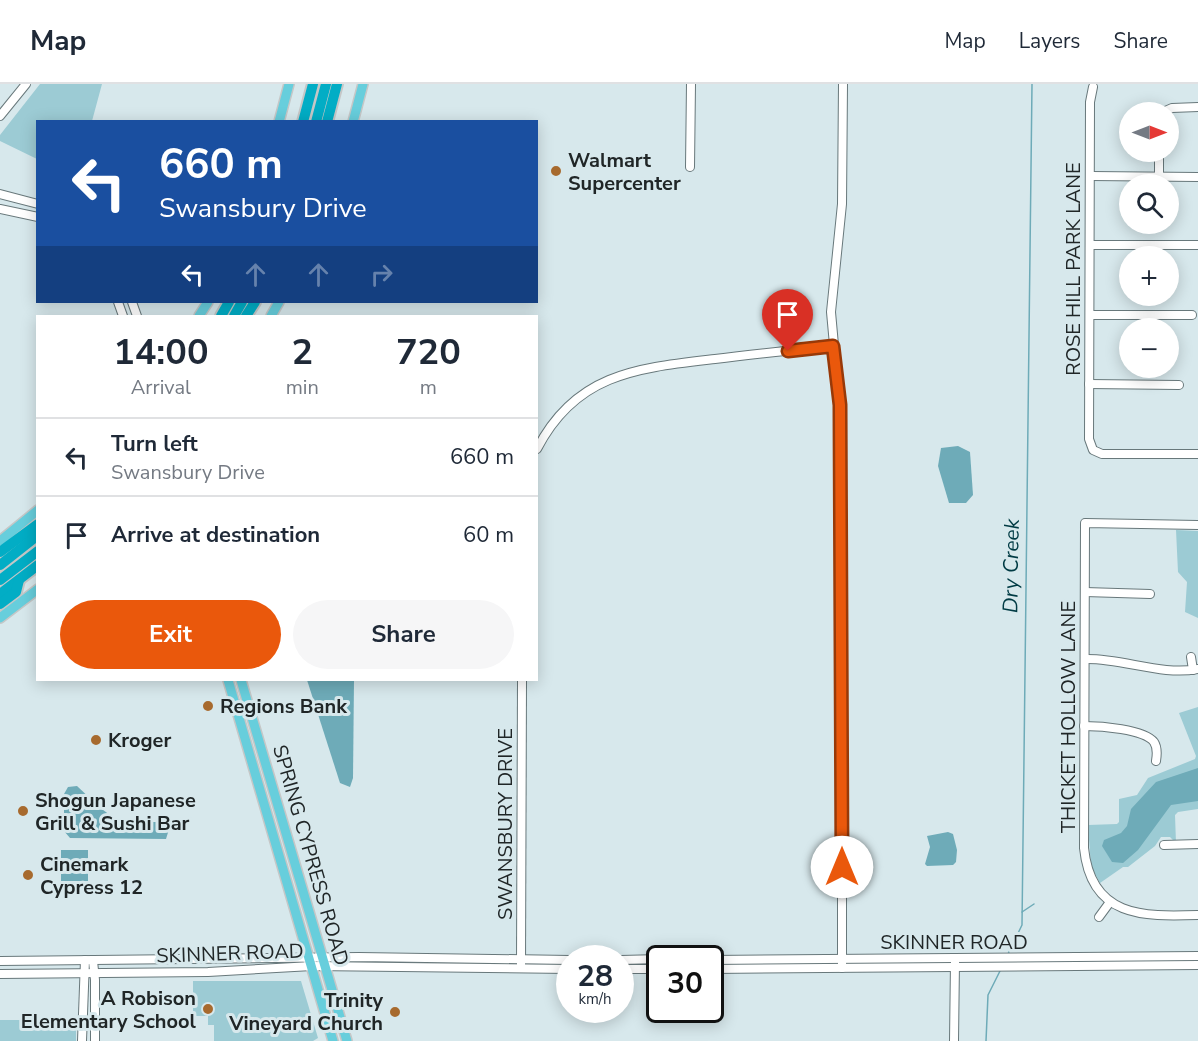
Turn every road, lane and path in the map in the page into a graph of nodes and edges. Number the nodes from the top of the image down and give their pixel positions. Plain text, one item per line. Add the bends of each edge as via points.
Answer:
1 (26, 84) edge
2 (289, 84) edge
3 (313, 84) edge
4 (326, 84) edge
5 (337, 84) edge
6 (363, 84) edge
7 (691, 84) edge
8 (843, 84) edge
9 (1093, 87) dead end
10 (1179, 108) edge
11 (1198, 108) edge
12 (0, 116) edge
13 (280, 120) edge
14 (304, 120) edge
15 (317, 120) edge
16 (328, 120) edge
17 (354, 120) edge
18 (690, 167) dead end
19 (1091, 176) junction
20 (1119, 176) edge
21 (1179, 177) edge
22 (1198, 177) edge
23 (0, 194) edge
24 (36, 203) edge
25 (0, 209) edge
26 (36, 217) edge
27 (1090, 245) junction
28 (1198, 245) edge
29 (1090, 315) junction
30 (1192, 315) dead end
31 (833, 346) junction
32 (1089, 384) junction
33 (1179, 385) dead end
34 (538, 448) edge
35 (1198, 453) edge
36 (36, 512) edge
37 (36, 525) edge
38 (1198, 525) edge
39 (36, 537) edge
40 (0, 541) edge
41 (0, 552) edge
42 (36, 553) edge
43 (0, 565) edge
44 (36, 567) edge
45 (0, 580) edge
46 (19, 580) junction
47 (36, 591) edge
48 (1084, 592) junction
49 (0, 594) edge
50 (1150, 594) dead end
51 (0, 604) edge
52 (0, 618) edge
53 (1191, 657) dead end
54 (1085, 659) junction
55 (1195, 670) edge
56 (228, 681) edge
57 (241, 681) edge
58 (522, 681) edge
59 (1084, 726) junction
60 (257, 736) junction
61 (246, 740) junction
62 (1156, 761) dead end
63 (286, 832) junction
64 (273, 833) junction
65 (1198, 844) edge
66 (1164, 845) dead end
67 (1110, 902) junction
68 (1198, 915) edge
69 (1099, 917) dead end
70 (1198, 956) edge
71 (955, 957) junction
72 (441, 959) junction
73 (89, 960) junction
74 (521, 960) junction
75 (556, 960) edge
76 (724, 960) edge
77 (0, 961) edge
78 (310, 962) junction
79 (324, 962) junction
80 (842, 964) junction
81 (1198, 965) edge
82 (954, 967) junction
83 (441, 968) junction
84 (556, 969) edge
85 (724, 969) edge
86 (521, 970) junction
87 (0, 974) edge
88 (84, 974) junction
89 (94, 974) junction
90 (82, 1041) edge
91 (95, 1041) edge
92 (333, 1041) edge
93 (347, 1041) edge
94 (954, 1041) edge

1 - 12 street
2 - 13 main road
3 - 14 highway
4 - 15 highway
5 - 16 highway
6 - 17 main road
7 - 18 street
8 - 31 street via 842,204 831,294
9 - 19 street, ROSE HILL PARK LANE
10 - 11 street
19 - 20 street
19 - 27 street, ROSE HILL PARK LANE
21 - 22 street
23 - 24 street
25 - 26 street
27 - 28 street
27 - 29 street, ROSE HILL PARK LANE
29 - 30 street
29 - 32 street, ROSE HILL PARK LANE
31 - 34 street via 674,363 623,373 597,384 560,414
31 - 80 street via 842,442
32 - 33 street
32 - 35 street, ROSE HILL PARK LANE via 1089,439 1093,450 1102,454
36 - 40 main road
37 - 41 highway
38 - 48 street, THICKET HOLLOW LANE via 1085,523
39 - 43 highway
42 - 45 highway
44 - 46 highway
46 - 49 highway
46 - 51 highway via 16,592
47 - 52 main road
48 - 50 street
48 - 54 street, THICKET HOLLOW LANE
53 - 55 street
54 - 55 street
54 - 59 street, THICKET HOLLOW LANE
56 - 61 main road, SPRING CYPRESS ROAD
57 - 60 main road, SPRING CYPRESS ROAD
58 - 74 street, SWANSBURY DRIVE
59 - 62 street via 1124,730 1149,738 1157,749
59 - 67 street, THICKET HOLLOW LANE via 1085,857 1094,882
60 - 61 main road
60 - 63 main road, SPRING CYPRESS ROAD
61 - 64 main road, SPRING CYPRESS ROAD
63 - 64 main road
63 - 79 main road, SPRING CYPRESS ROAD
64 - 78 main road, SPRING CYPRESS ROAD
65 - 66 street
67 - 68 street via 1132,913 1156,917
67 - 69 street
70 - 71 street, SKINNER ROAD
71 - 80 street, SKINNER ROAD
71 - 82 street
72 - 74 street, SKINNER ROAD
72 - 79 street, SKINNER ROAD
72 - 83 street
73 - 77 street, SKINNER ROAD
73 - 78 street, SKINNER ROAD
73 - 88 street
73 - 89 street
74 - 75 street, SKINNER ROAD
74 - 86 street, SWANSBURY DRIVE
76 - 80 street, SKINNER ROAD
78 - 79 street, SKINNER ROAD
78 - 89 street, SKINNER ROAD
78 - 92 main road, SPRING CYPRESS ROAD
79 - 83 street, SKINNER ROAD
79 - 93 main road, SPRING CYPRESS ROAD
80 - 82 street, SKINNER ROAD
80 - 85 street, SKINNER ROAD
81 - 82 street, SKINNER ROAD
82 - 94 street
83 - 86 street, SKINNER ROAD
84 - 86 street, SKINNER ROAD
87 - 88 street, SKINNER ROAD
88 - 89 street, SKINNER ROAD
88 - 90 street
89 - 91 street

